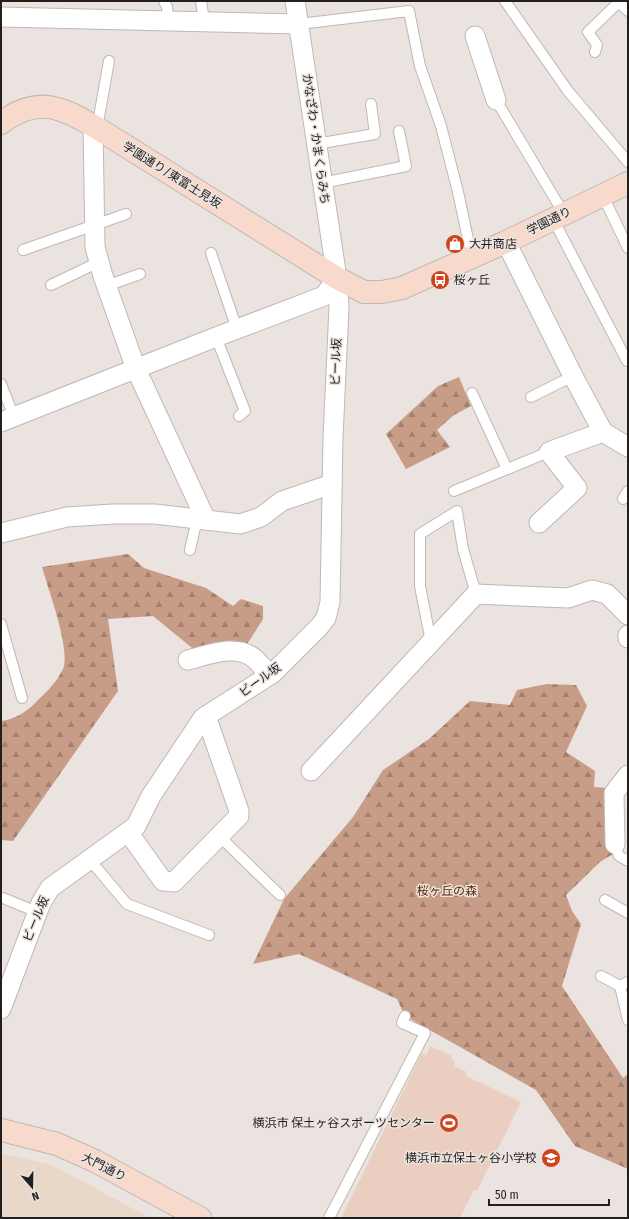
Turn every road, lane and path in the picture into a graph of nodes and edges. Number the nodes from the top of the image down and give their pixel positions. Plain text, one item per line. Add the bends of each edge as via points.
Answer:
1 (164, 1) edge
2 (201, 1) edge
3 (295, 1) edge
4 (504, 1) edge
5 (619, 2) edge
6 (34, 9) edge
7 (628, 11) edge
8 (1, 17) edge
9 (168, 20) junction
10 (204, 21) junction
11 (299, 24) junction
12 (475, 36) dead end
13 (595, 52) dead end
14 (109, 61) dead end
15 (496, 100) joint
16 (371, 104) dead end
17 (1, 123) edge
18 (95, 126) junction
19 (399, 131) dead end
20 (316, 144) junction
21 (628, 162) edge
22 (628, 182) edge
23 (322, 183) junction
24 (603, 196) junction
25 (126, 214) dead end
26 (559, 216) junction
27 (95, 225) junction
28 (506, 242) junction
29 (628, 248) edge
30 (23, 250) dead end
31 (211, 253) dead end
32 (472, 258) junction
33 (99, 262) junction
34 (140, 274) dead end
35 (337, 278) junction
36 (50, 285) dead end
37 (106, 286) junction
38 (237, 330) junction
39 (216, 337) junction
40 (627, 361) dead end
41 (136, 369) junction
42 (573, 376) junction
43 (1, 384) edge
44 (472, 393) dead end
45 (531, 397) dead end
46 (239, 416) dead end
47 (8, 420) edge
48 (603, 432) junction
49 (628, 446) edge
50 (550, 452) junction
51 (507, 469) junction
52 (332, 484) junction
53 (454, 491) dead end
54 (552, 518) dead end
55 (201, 520) junction
56 (1, 533) edge
57 (190, 550) dead end
58 (476, 594) junction
59 (1, 624) edge
60 (627, 627) edge
61 (431, 642) junction
62 (188, 660) dead end
63 (270, 675) junction
64 (22, 698) dead end
65 (206, 716) junction
66 (311, 771) dead end
67 (628, 775) edge
68 (621, 821) edge
69 (128, 832) junction
70 (219, 836) junction
71 (615, 844) joint
72 (90, 860) junction
73 (628, 861) edge
74 (280, 895) dead end
75 (3, 898) dead end
76 (606, 900) dead end
77 (37, 912) junction
78 (628, 913) edge
79 (209, 935) dead end
80 (602, 976) dead end
81 (624, 984) edge
82 (4, 991) edge
83 (1, 1009) edge
84 (405, 1016) dead end
85 (628, 1020) edge
86 (1, 1130) edge
87 (200, 1218) edge
88 (329, 1218) edge

1 - 9 lane
2 - 10 lane
3 - 11 street, かなざわ・かまくらみち
4 - 21 lane via 568,91
5 - 7 lane
5 - 13 lane via 588,32 597,45
6 - 8 street
6 - 9 street
9 - 10 street
10 - 11 street
11 - 20 street, かなざわ・かまくらみち
11 - 32 lane via 409,11 420,66 441,126
12 - 15 street
14 - 18 lane
15 - 26 lane
16 - 20 lane via 375,134
17 - 18 street, 学園通り/東富士見坂 via 29,107 47,106 63,109
18 - 27 street
18 - 35 street, 学園通り/東富士見坂
19 - 23 lane via 406,166
20 - 23 street, かなざわ・かまくらみち
22 - 24 street, 学園通り
23 - 35 street, かなざわ・かまくらみち
24 - 26 street, 学園通り
24 - 29 lane
25 - 27 lane
26 - 28 street, 学園通り
26 - 40 lane
27 - 30 lane
27 - 33 street via 95,247
28 - 32 street, 学園通り
28 - 42 street
31 - 38 lane
32 - 35 street, 学園通り via 402,288 382,292 364,292
33 - 36 lane
33 - 37 street
34 - 37 lane
35 - 38 street via 324,296
35 - 52 street, ビール坂 via 339,306
37 - 41 street
38 - 39 street
39 - 41 street
39 - 46 lane via 245,411
41 - 47 street
41 - 55 street
42 - 45 lane
42 - 48 street
43 - 47 lane
44 - 51 lane
48 - 49 street
48 - 50 street
50 - 51 lane
50 - 54 street via 577,488
51 - 53 lane
52 - 55 street via 282,501 261,516 240,524
52 - 63 street, ビール坂 via 330,602 326,618
55 - 56 street via 155,514 67,516
55 - 57 lane
58 - 60 street via 568,598 592,590 607,594 620,606
58 - 61 street
58 - 61 lane via 457,511 420,534 420,586
59 - 64 lane
61 - 66 street
62 - 63 street via 218,652 240,651 254,658
63 - 65 street, ビール坂
65 - 69 street, ビール坂 via 151,796 136,826
65 - 70 street via 243,809
67 - 68 street via 614,793
68 - 71 street
69 - 70 street via 163,881 174,882
69 - 72 street, ビール坂
70 - 74 lane
71 - 73 lane via 619,856
72 - 77 street, ビール坂 via 50,888
72 - 79 lane via 127,904
75 - 77 lane
76 - 78 lane
77 - 82 street, ビール坂
80 - 81 lane
81 - 85 lane
82 - 83 street, ビール坂
84 - 88 lane via 402,1023 424,1033
86 - 87 street, 大門通り via 57,1144

